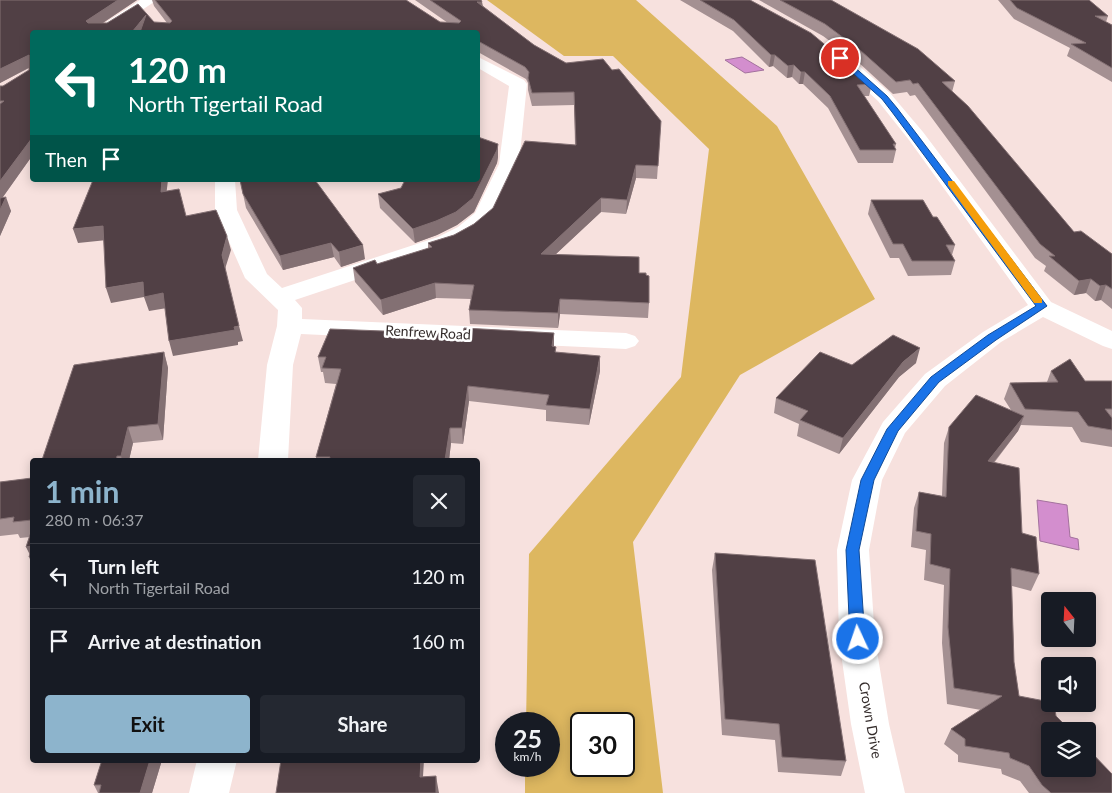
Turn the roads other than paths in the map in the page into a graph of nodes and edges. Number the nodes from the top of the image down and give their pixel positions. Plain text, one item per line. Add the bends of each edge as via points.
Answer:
1 (147, 3) edge
2 (154, 19) edge
3 (102, 30) edge
4 (830, 50) edge
5 (480, 63) edge
6 (225, 182) edge
7 (279, 297) junction
8 (1042, 306) junction
9 (290, 326) junction
10 (626, 341) dead end
11 (1112, 341) edge
12 (273, 458) edge
13 (216, 763) edge
14 (209, 793) edge
15 (885, 793) edge

1 - 2 street
1 - 3 street
4 - 8 street via 884,97
5 - 7 street via 518,84 509,164 484,216 466,232 446,242
6 - 7 street via 226,210 248,260 258,278
7 - 9 street via 290,308
8 - 11 street
8 - 15 street, Crown Drive via 992,337 935,380 893,429 867,480 853,550 857,629 870,724
9 - 10 street, Renfrew Road
9 - 12 street via 280,364
13 - 14 street

